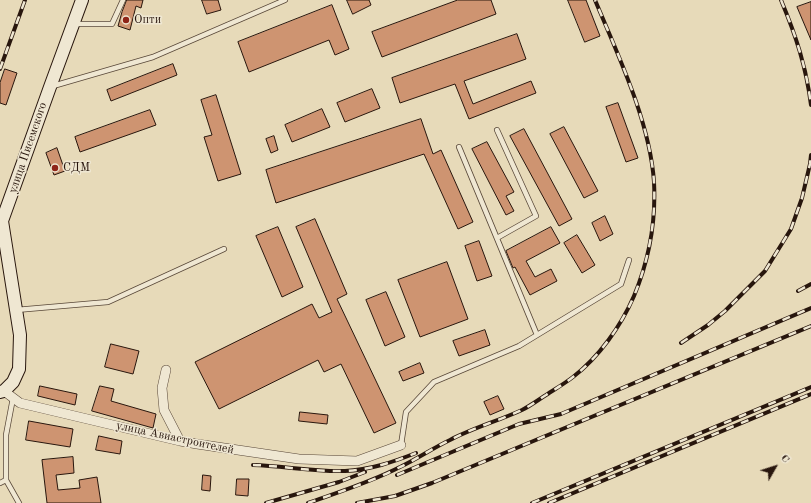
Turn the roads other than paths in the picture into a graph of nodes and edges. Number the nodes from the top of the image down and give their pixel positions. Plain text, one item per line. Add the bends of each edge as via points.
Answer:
1 (82, 0) edge
2 (123, 0) edge
3 (285, 0) edge
4 (73, 24) junction
5 (50, 87) junction
6 (497, 130) dead end
7 (459, 147) dead end
8 (497, 238) junction
9 (224, 249) dead end
10 (629, 260) dead end
11 (16, 310) junction
12 (537, 335) junction
13 (166, 370) dead end
14 (6, 393) edge
15 (180, 440) junction
16 (401, 445) joint
17 (6, 480) junction
18 (0, 483) edge
19 (19, 503) edge

1 - 4 street, улица Писемского
2 - 4 lane via 112,24
3 - 5 lane via 153,57
4 - 5 street, улица Писемского
5 - 11 street, улица Писемского via 2,221
6 - 8 lane via 536,216
7 - 8 lane
8 - 12 lane
9 - 11 lane via 108,302
10 - 12 lane via 621,284
11 - 14 street, улица Писемского via 20,335 19,369
12 - 16 lane via 519,346 434,382 406,412
13 - 15 street via 162,388 164,410
14 - 15 street, улица Авиастроителей via 20,403
14 - 17 lane
15 - 16 street, улица Авиастроителей via 299,459 358,462
17 - 18 lane
17 - 19 lane

